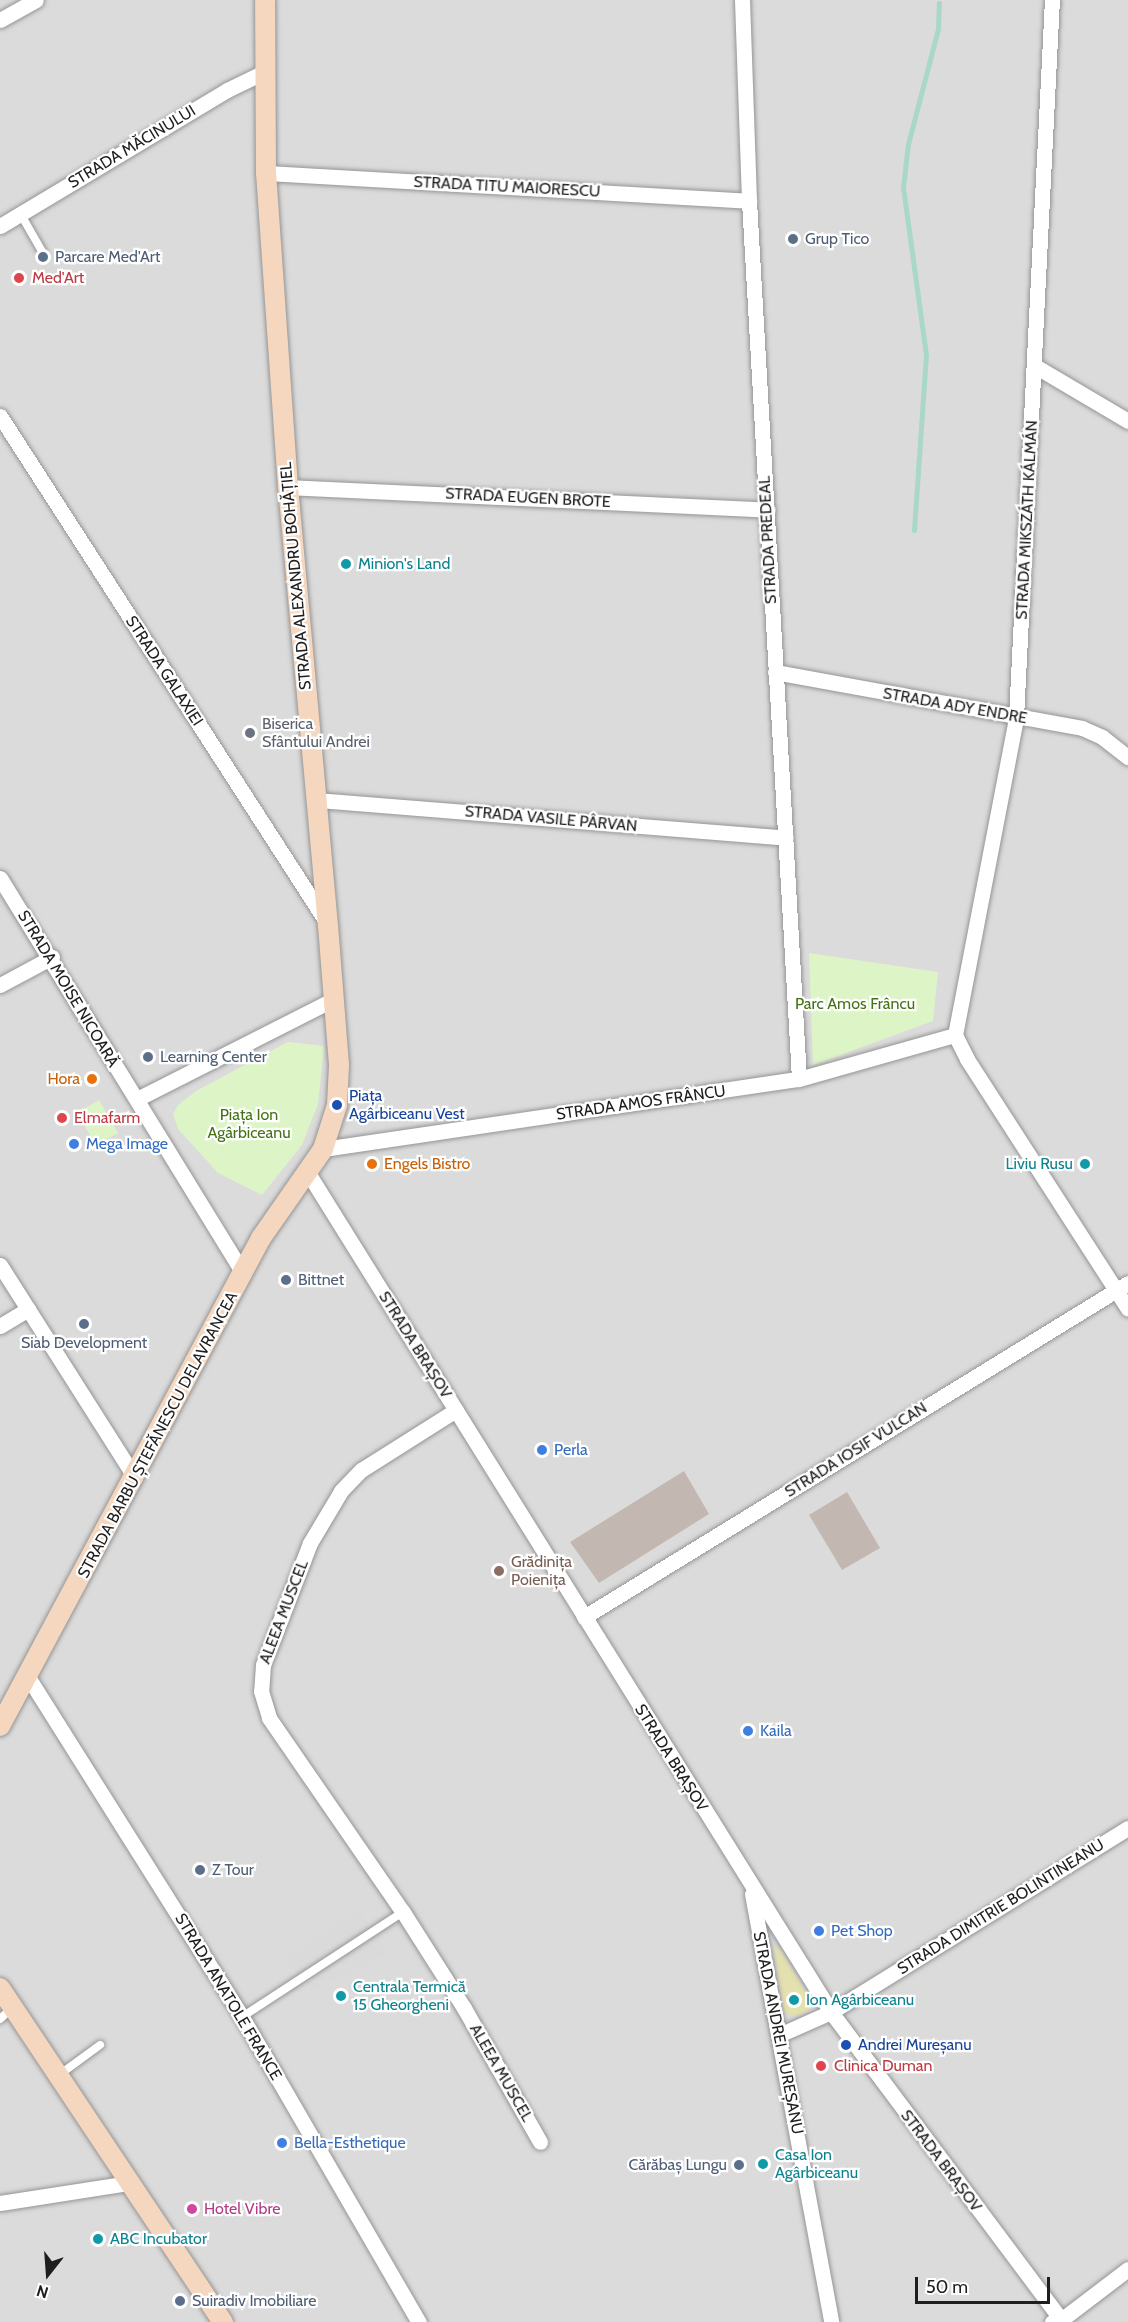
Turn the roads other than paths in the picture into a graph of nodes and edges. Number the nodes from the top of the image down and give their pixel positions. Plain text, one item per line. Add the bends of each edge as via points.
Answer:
1 (36, 0) edge
2 (265, 0) edge
3 (742, 0) edge
4 (1052, 0) edge
5 (0, 20) edge
6 (266, 71) junction
7 (266, 173) junction
8 (749, 201) junction
9 (20, 213) junction
10 (0, 226) edge
11 (43, 254) dead end
12 (1035, 366) junction
13 (0, 416) edge
14 (1128, 421) edge
15 (288, 487) junction
16 (767, 510) junction
17 (775, 672) junction
18 (1016, 717) junction
19 (1128, 757) edge
20 (316, 800) junction
21 (785, 838) junction
22 (0, 878) edge
23 (328, 926) junction
24 (52, 957) junction
25 (0, 985) edge
26 (334, 999) junction
27 (955, 1035) junction
28 (798, 1079) junction
29 (137, 1099) junction
30 (323, 1149) junction
31 (308, 1173) junction
32 (0, 1265) edge
33 (244, 1274) junction
34 (1122, 1286) edge
35 (28, 1309) junction
36 (1128, 1309) edge
37 (0, 1326) edge
38 (456, 1410) junction
39 (135, 1478) junction
40 (584, 1617) junction
41 (28, 1677) junction
42 (0, 1726) edge
43 (1128, 1828) edge
44 (750, 1886) junction
45 (403, 1912) junction
46 (0, 1988) edge
47 (831, 2012) junction
48 (7, 2013) edge
49 (242, 2016) junction
50 (779, 2035) junction
51 (100, 2045) dead end
52 (58, 2076) junction
53 (540, 2142) dead end
54 (129, 2183) junction
55 (0, 2203) edge
56 (1128, 2270) edge
57 (1059, 2321) edge
58 (223, 2322) edge
59 (419, 2322) edge
60 (831, 2322) edge

1 - 5 street
2 - 6 main road, STRADA ALEXANDRU BOHĂȚIEL
3 - 8 street, STRADA PREDEAL
4 - 12 street, STRADA MIKSZÁTH KÁLMÁN
6 - 7 main road, STRADA ALEXANDRU BOHĂȚIEL
6 - 9 street, STRADA MĂCINULUI
7 - 8 street, STRADA TITU MAIORESCU
7 - 15 main road, STRADA ALEXANDRU BOHĂȚIEL
8 - 16 street, STRADA PREDEAL
9 - 10 street, STRADA MĂCINULUI
9 - 11 lane
12 - 14 street
12 - 18 street, STRADA MIKSZÁTH KÁLMÁN
13 - 23 street, STRADA GALAXIEI
15 - 16 street, STRADA EUGEN BROTE
15 - 20 main road, STRADA ALEXANDRU BOHĂȚIEL
16 - 17 street, STRADA PREDEAL
17 - 18 street, STRADA ADY ENDRE
17 - 21 street, STRADA PREDEAL
18 - 19 street, STRADA ADY ENDRE via 1082,728 1102,737
18 - 27 street, STRADA MIKSZÁTH KÁLMÁN
20 - 21 street, STRADA VASILE PÂRVAN
20 - 23 main road, STRADA ALEXANDRU BOHĂȚIEL
21 - 28 street, STRADA PREDEAL
22 - 24 street, STRADA MOISE NICOARĂ
23 - 26 main road, STRADA ALEXANDRU BOHĂȚIEL
24 - 25 street
24 - 29 street, STRADA MOISE NICOARĂ via 94,1035
26 - 29 street
26 - 30 main road, STRADA ALEXANDRU BOHĂȚIEL via 339,1090 333,1127
27 - 28 street, STRADA AMOS FRÂNCU
27 - 34 street via 967,1059
28 - 30 street, STRADA AMOS FRÂNCU
29 - 33 street
30 - 31 main road, STRADA BARBU ȘTEFĂNESCU DELAVRANCEA
31 - 33 main road, STRADA BARBU ȘTEFĂNESCU DELAVRANCEA via 277,1212
31 - 38 street, STRADA BRAȘOV
32 - 35 street
33 - 39 main road, STRADA BARBU ȘTEFĂNESCU DELAVRANCEA
34 - 36 street
34 - 40 street, STRADA IOSIF VULCAN
35 - 37 street
35 - 39 street
38 - 40 street, STRADA BRAȘOV
38 - 45 street, ALEEA MUSCEL via 362,1470 341,1491 310,1543 263,1665 261,1691 269,1718
39 - 41 main road, STRADA BARBU ȘTEFĂNESCU DELAVRANCEA
40 - 44 street, STRADA BRAȘOV
41 - 42 main road, STRADA BARBU ȘTEFĂNESCU DELAVRANCEA
41 - 49 street, STRADA ANATOLE FRANCE
43 - 47 street, STRADA DIMITRIE BOLINTINEANU
44 - 47 street, STRADA BRAȘOV
44 - 50 street, STRADA ANDREI MUREȘANU
45 - 49 lane
45 - 53 street, ALEEA MUSCEL via 464,2008
46 - 48 main road
47 - 50 street, STRADA DIMITRIE BOLINTINEANU
47 - 57 street, STRADA BRAȘOV
48 - 52 main road
49 - 59 street, STRADA ANATOLE FRANCE
50 - 60 street, STRADA ANDREI MUREȘANU
51 - 52 lane
52 - 54 main road
54 - 55 street
54 - 58 main road
56 - 57 street

